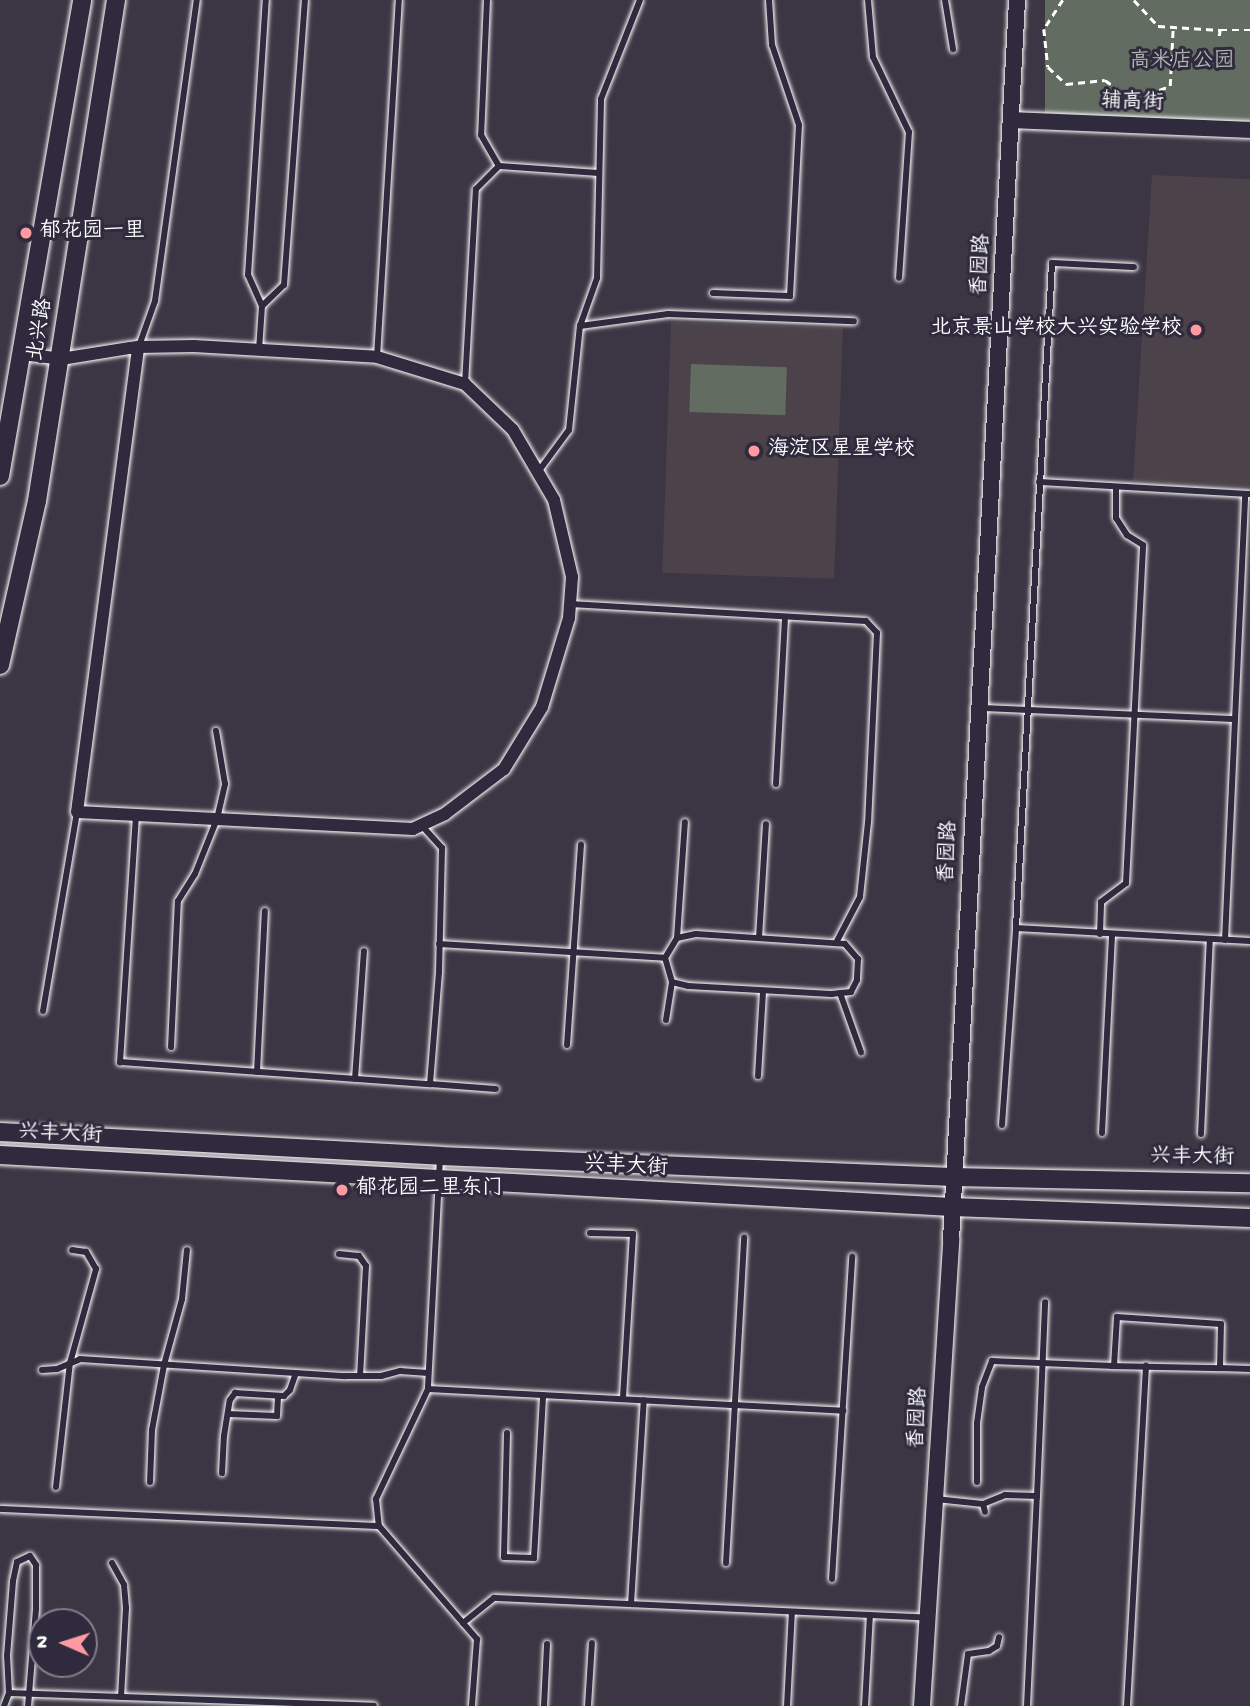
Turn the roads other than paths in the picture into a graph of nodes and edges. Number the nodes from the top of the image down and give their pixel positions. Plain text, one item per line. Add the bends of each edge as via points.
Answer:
1 (82, 0) edge
2 (116, 0) edge
3 (197, 0) edge
4 (266, 0) edge
5 (305, 0) edge
6 (399, 0) edge
7 (487, 0) edge
8 (640, 0) edge
9 (769, 0) edge
10 (868, 0) edge
11 (945, 0) edge
12 (1017, 0) edge
13 (953, 49) dead end
14 (1012, 120) junction
15 (1250, 130) edge
16 (499, 166) junction
17 (600, 173) junction
18 (1134, 267) dead end
19 (899, 278) dead end
20 (713, 293) dead end
21 (262, 306) junction
22 (854, 321) dead end
23 (580, 326) junction
24 (138, 347) junction
25 (259, 350) junction
26 (22, 354) junction
27 (377, 357) junction
28 (61, 359) junction
29 (465, 384) junction
30 (538, 472) junction
31 (0, 477) edge
32 (1040, 482) junction
33 (1116, 487) junction
34 (1247, 494) edge
35 (570, 604) junction
36 (785, 618) junction
37 (0, 665) edge
38 (979, 708) junction
39 (1028, 710) junction
40 (1135, 715) junction
41 (1235, 719) junction
42 (216, 731) dead end
43 (776, 783) dead end
44 (76, 812) junction
45 (136, 815) junction
46 (217, 819) junction
47 (685, 822) dead end
48 (766, 824) dead end
49 (421, 825) junction
50 (581, 844) dead end
51 (265, 911) dead end
52 (1016, 928) junction
53 (1100, 934) junction
54 (1112, 935) junction
55 (677, 937) junction
56 (760, 939) junction
57 (1210, 939) junction
58 (1225, 940) junction
59 (1250, 941) edge
60 (836, 943) junction
61 (439, 944) junction
62 (364, 951) dead end
63 (574, 953) junction
64 (666, 958) junction
65 (672, 982) junction
66 (763, 991) junction
67 (840, 993) junction
68 (43, 1011) dead end
69 (666, 1020) dead end
70 (567, 1045) dead end
71 (171, 1047) dead end
72 (861, 1052) dead end
73 (257, 1072) junction
74 (758, 1076) dead end
75 (355, 1079) junction
76 (430, 1084) junction
77 (496, 1089) dead end
78 (1002, 1125) dead end
79 (0, 1132) edge
80 (1102, 1133) dead end
81 (1201, 1134) dead end
82 (0, 1155) edge
83 (440, 1156) junction
84 (953, 1177) junction
85 (439, 1181) junction
86 (1250, 1183) edge
87 (952, 1207) junction
88 (1250, 1218) edge
89 (590, 1233) dead end
90 (744, 1237) dead end
91 (72, 1250) dead end
92 (187, 1250) dead end
93 (340, 1254) dead end
94 (852, 1257) dead end
95 (1045, 1302) dead end
96 (70, 1363) junction
97 (1043, 1363) junction
98 (164, 1365) junction
99 (1110, 1366) junction
100 (1146, 1366) junction
101 (1220, 1368) junction
102 (1250, 1369) edge
103 (42, 1370) dead end
104 (296, 1373) junction
105 (428, 1373) junction
106 (360, 1376) junction
107 (428, 1389) junction
108 (543, 1395) junction
109 (278, 1396) junction
110 (623, 1399) junction
111 (644, 1400) junction
112 (733, 1405) junction
113 (843, 1411) junction
114 (228, 1414) junction
115 (508, 1433) dead end
116 (222, 1473) dead end
117 (150, 1482) dead end
118 (976, 1482) dead end
119 (56, 1487) dead end
120 (1037, 1496) junction
121 (936, 1499) junction
122 (983, 1503) junction
123 (0, 1509) edge
124 (985, 1511) dead end
125 (379, 1526) junction
126 (112, 1563) dead end
127 (726, 1563) dead end
128 (832, 1579) dead end
129 (631, 1604) junction
130 (792, 1612) junction
131 (870, 1615) junction
132 (929, 1618) junction
133 (463, 1623) junction
134 (999, 1637) dead end
135 (592, 1643) dead end
136 (547, 1644) dead end
137 (9, 1693) junction
138 (30, 1694) junction
139 (110, 1697) junction
140 (121, 1697) junction
141 (262, 1704) edge
142 (292, 1705) edge
143 (4, 1706) edge
144 (28, 1706) edge
145 (110, 1706) edge
146 (374, 1706) edge
147 (472, 1706) edge
148 (544, 1706) edge
149 (588, 1706) edge
150 (787, 1706) edge
151 (864, 1706) edge
152 (922, 1706) edge
153 (961, 1706) edge
154 (1027, 1706) edge
155 (1127, 1706) edge

1 - 26 main road, 北兴路
2 - 28 main road, 北兴路
3 - 24 lane via 155,301
4 - 21 lane via 248,275
5 - 21 lane via 284,285
6 - 27 lane
7 - 16 lane via 481,135
8 - 17 lane via 601,99
9 - 20 lane via 772,45 799,125 790,296
10 - 19 lane via 873,57 909,132
11 - 13 lane
12 - 14 street, 香园路
14 - 15 street, 辅高街
14 - 38 street, 香园路
16 - 17 lane
16 - 29 lane via 476,188
17 - 23 lane via 597,278
18 - 32 lane via 1052,263
21 - 25 lane
22 - 23 lane via 667,314
23 - 30 lane via 569,430
24 - 25 street
24 - 28 street
24 - 44 street
25 - 27 street
26 - 28 street
26 - 31 main road, 北兴路
27 - 29 street
28 - 37 main road, 北兴路 via 37,501
29 - 30 street via 513,430
30 - 35 street via 554,500 572,577
32 - 33 lane
32 - 39 lane
33 - 34 lane
33 - 40 lane via 1116,519 1127,535 1143,545
34 - 41 lane
35 - 36 lane
35 - 49 street via 542,707 504,769 445,814
36 - 43 lane
36 - 60 lane via 866,621 877,634 860,897
38 - 39 lane
38 - 84 street, 香园路
39 - 40 lane
39 - 52 lane
40 - 41 lane
40 - 53 lane via 1126,883 1101,902
41 - 58 lane
42 - 46 lane via 225,783
44 - 45 street
44 - 68 lane
45 - 46 street
45 - 73 lane via 120,1062
46 - 49 street via 413,829
46 - 71 lane via 195,874 178,901
47 - 55 lane
48 - 56 lane
49 - 61 lane via 442,848
50 - 63 lane
51 - 73 lane
52 - 53 lane
52 - 78 lane
53 - 54 lane
54 - 57 lane
54 - 80 lane
55 - 56 lane
55 - 64 lane
56 - 60 lane
57 - 58 lane
57 - 81 lane
58 - 59 lane
60 - 67 lane via 845,944 859,959 851,992
61 - 63 lane
61 - 76 lane
62 - 75 lane
63 - 64 lane
63 - 70 lane
64 - 65 lane
65 - 66 lane
65 - 69 lane
66 - 67 lane
66 - 74 lane
67 - 72 lane
73 - 75 lane
75 - 76 lane
76 - 77 lane
79 - 83 main road, 兴丰大街
82 - 85 main road, 兴丰大街
83 - 84 main road, 兴丰大街
83 - 85 lane
84 - 86 main road, 兴丰大街
84 - 87 street, 香园路
85 - 87 main road, 兴丰大街
85 - 105 lane
87 - 88 main road, 兴丰大街
87 - 121 street, 香园路
89 - 110 lane via 633,1234
90 - 112 lane
91 - 96 lane via 86,1252 96,1269
92 - 98 lane via 182,1299
93 - 106 lane via 359,1256 366,1266
94 - 113 lane
95 - 97 lane
96 - 98 lane via 80,1359
96 - 103 lane
96 - 119 lane
97 - 99 lane
97 - 118 lane via 992,1361 982,1387 977,1423
97 - 120 lane
98 - 104 lane
98 - 117 lane via 152,1430
99 - 100 lane
99 - 101 lane via 1114,1366 1116,1317 1222,1324
100 - 101 lane
100 - 155 lane
101 - 102 lane
104 - 106 lane
104 - 109 lane via 290,1390
105 - 106 lane
105 - 107 lane
107 - 108 lane
107 - 125 lane via 376,1499
108 - 110 lane
108 - 115 lane via 534,1558 504,1558
109 - 114 lane via 235,1393
109 - 114 lane via 276,1416
110 - 111 lane
111 - 112 lane
111 - 129 lane
112 - 113 lane
112 - 127 lane
113 - 128 lane
114 - 116 lane
120 - 122 lane via 1005,1495
120 - 154 lane
121 - 122 lane
121 - 132 street, 香园路
122 - 124 lane
123 - 125 lane
125 - 133 lane
126 - 140 lane via 124,1585 127,1608
129 - 130 lane
129 - 133 lane via 494,1598
130 - 131 lane
130 - 150 lane
131 - 132 lane
131 - 151 lane
132 - 152 street, 香园路
133 - 147 lane via 477,1639
134 - 153 lane via 989,1651 968,1654
135 - 149 lane
136 - 148 lane
137 - 138 lane
137 - 138 lane via 13,1581 17,1562 30,1556 36,1565
137 - 143 lane
138 - 139 lane
138 - 144 lane
139 - 140 lane
139 - 145 lane
140 - 141 lane
141 - 142 lane
142 - 146 lane

